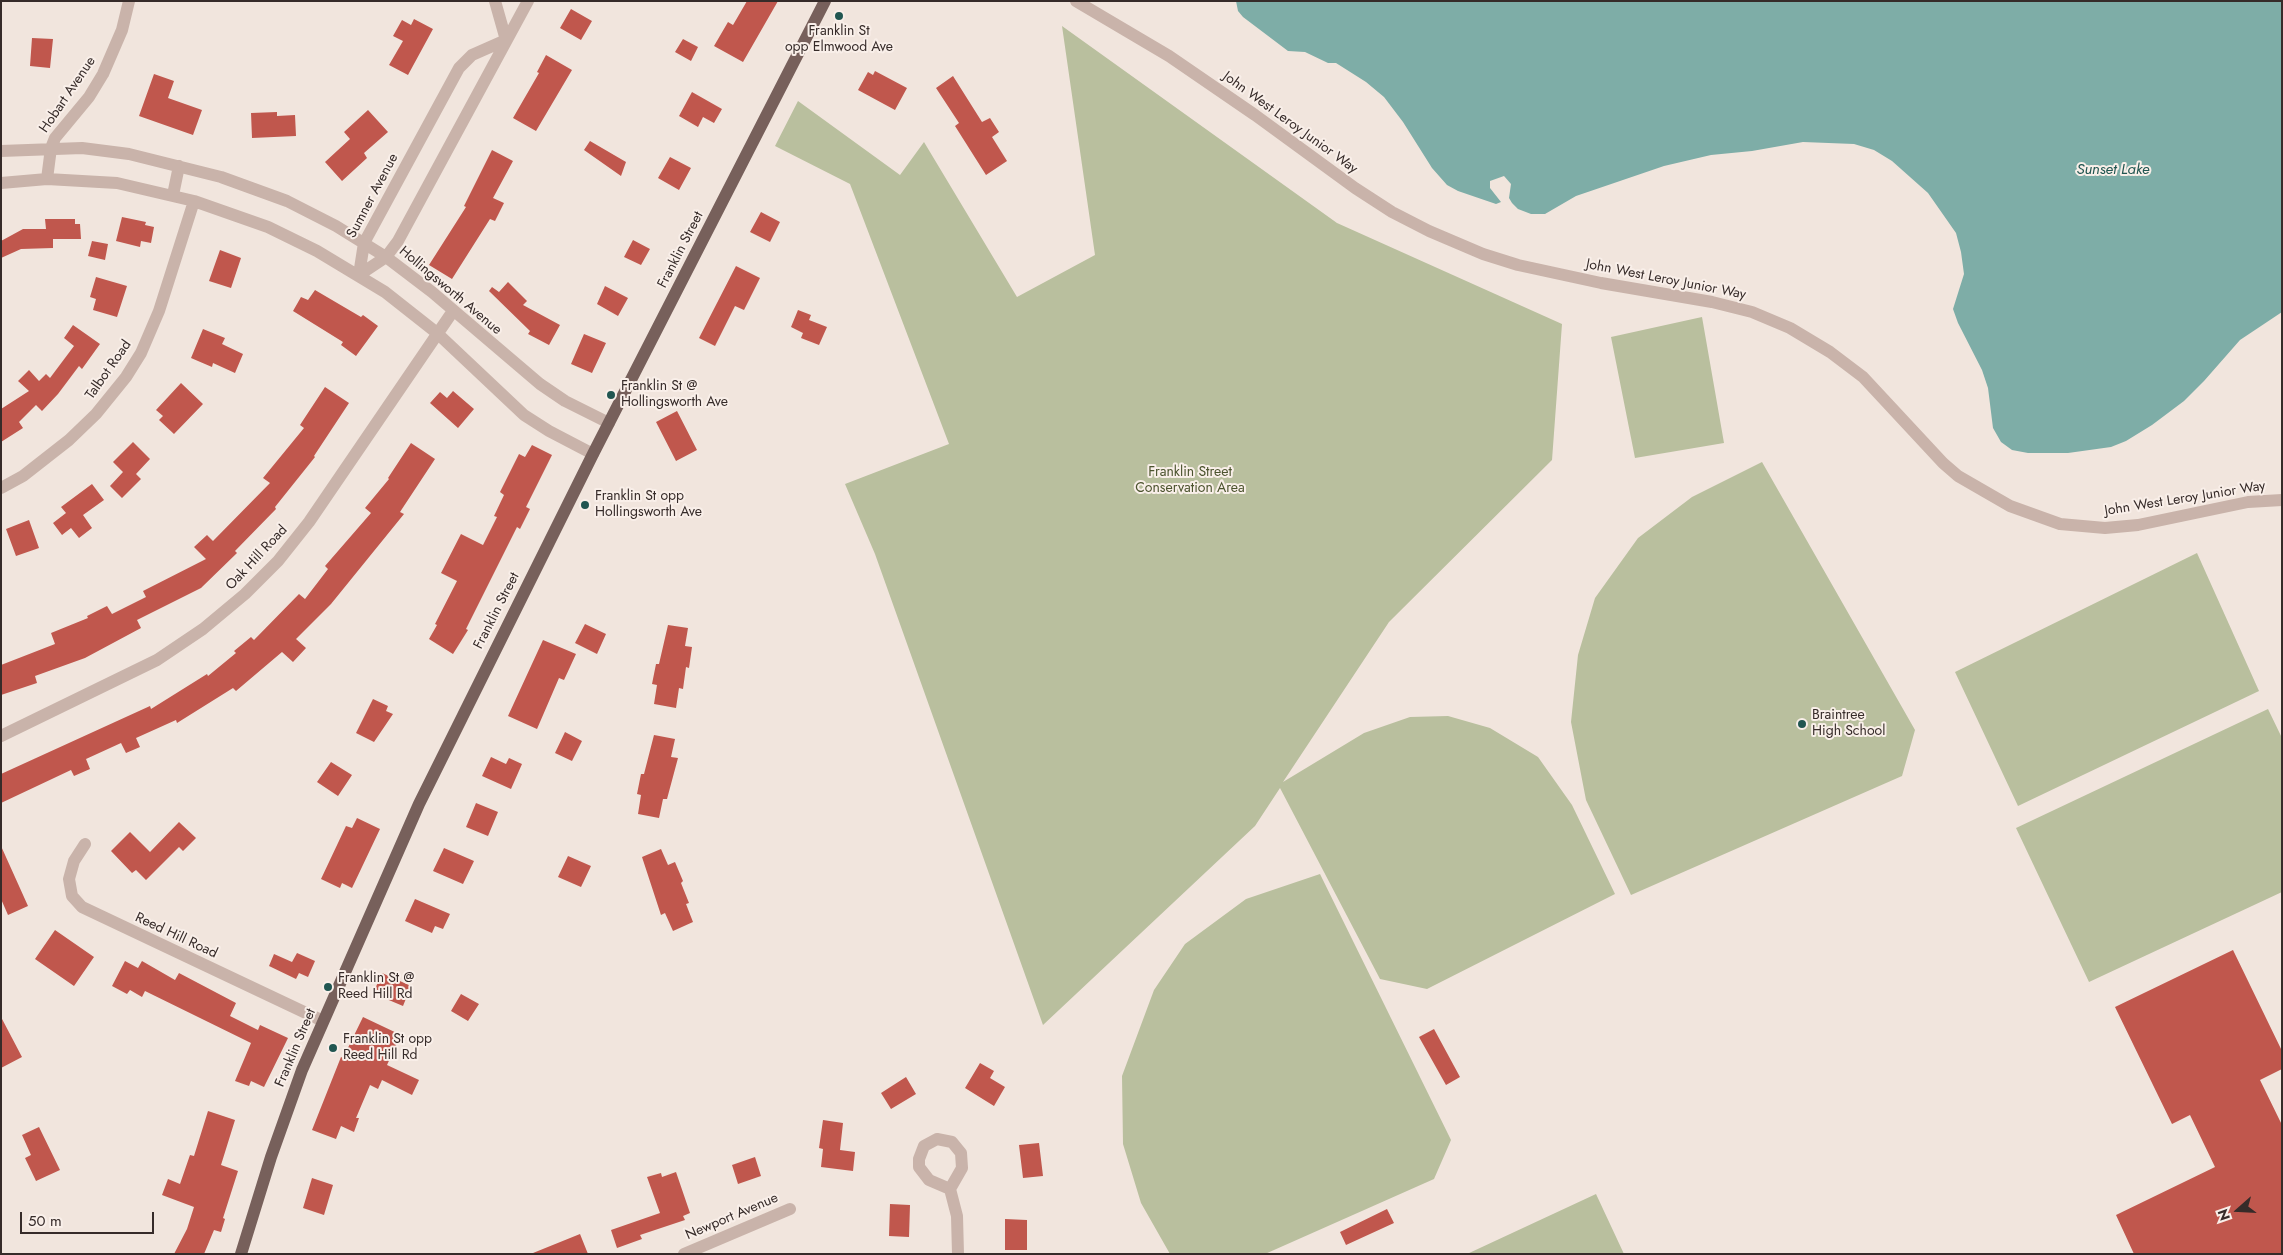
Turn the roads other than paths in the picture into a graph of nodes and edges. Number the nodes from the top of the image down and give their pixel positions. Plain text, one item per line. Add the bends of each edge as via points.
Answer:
1 (129, 1) edge
2 (495, 1) edge
3 (528, 1) edge
4 (825, 1) edge
5 (1076, 1) edge
6 (506, 40) junction
7 (51, 148) junction
8 (1, 152) edge
9 (180, 166) junction
10 (47, 179) junction
11 (1, 183) edge
12 (173, 195) junction
13 (194, 201) junction
14 (364, 243) junction
15 (386, 257) junction
16 (359, 275) junction
17 (453, 311) junction
18 (437, 333) junction
19 (610, 422) junction
20 (593, 454) junction
21 (1, 488) edge
22 (2282, 500) edge
23 (1, 736) edge
24 (85, 844) dead end
25 (323, 1021) junction
26 (950, 1189) dead end
27 (790, 1209) dead end
28 (241, 1254) edge
29 (684, 1254) edge
30 (958, 1254) edge

1 - 7 street, Hobart Avenue via 122,30 103,74 82,106 59,130
2 - 6 street
3 - 6 street
4 - 19 main road, Franklin Street
5 - 22 street, John West Leroy Junior Way via 1190,69 1372,200 1438,235 1518,265 1719,304 1752,312 1790,328 1863,377 1958,476 2010,506 2060,524 2104,528 2138,525 2248,502
6 - 14 street, Sumner Avenue via 472,55 458,68
6 - 15 street via 403,232
7 - 8 street, Hollingsworth Avenue
7 - 9 street, Hollingsworth Avenue via 112,152
7 - 10 street, Hobart Avenue
9 - 12 street
9 - 14 street, Hollingsworth Avenue via 240,182 287,201
10 - 11 street
10 - 12 street via 117,183
12 - 13 street
13 - 16 street via 302,242
13 - 21 street, Talbot Road via 165,297 134,366 108,401 76,433 38,465
14 - 15 street, Hollingsworth Avenue
14 - 16 street, Sumner Avenue
15 - 16 street
15 - 17 street, Hollingsworth Avenue
16 - 18 street
17 - 18 street, Oak Hill Road
17 - 19 street, Hollingsworth Avenue via 540,384 565,401
18 - 20 street via 524,415
18 - 23 street, Oak Hill Road via 309,522 278,561 245,594 203,629 157,660
19 - 20 main road, Franklin Street
20 - 25 main road, Franklin Street via 419,804
24 - 25 street, Reed Hill Road via 74,861 69,879 72,896 82,907
25 - 28 main road, Franklin Street via 283,1121
26 - 30 street via 957,1216
27 - 29 street, Newport Avenue

